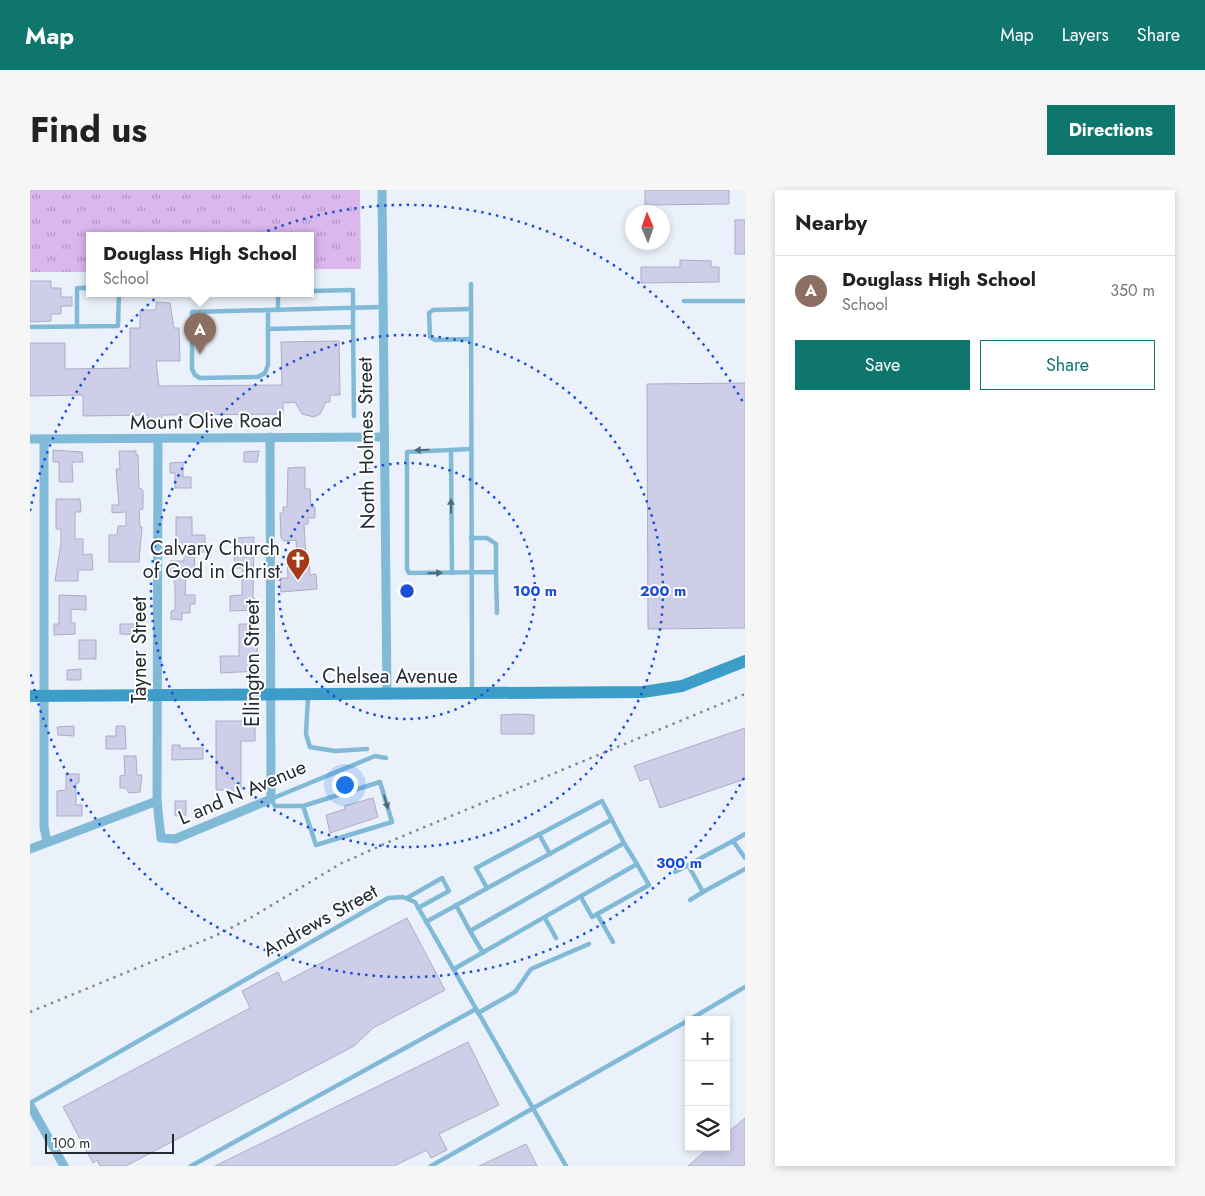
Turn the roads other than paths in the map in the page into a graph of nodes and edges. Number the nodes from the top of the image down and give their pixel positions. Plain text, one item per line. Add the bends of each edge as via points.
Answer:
1 (382, 190) edge
2 (471, 284) dead end
3 (86, 288) edge
4 (314, 291) edge
5 (119, 297) edge
6 (278, 297) edge
7 (684, 301) dead end
8 (745, 301) edge
9 (382, 307) junction
10 (353, 308) junction
11 (471, 309) junction
12 (268, 310) junction
13 (278, 310) junction
14 (78, 326) junction
15 (30, 327) edge
16 (353, 327) junction
17 (268, 329) junction
18 (471, 339) junction
19 (354, 416) dead end
20 (270, 437) junction
21 (383, 437) junction
22 (30, 439) edge
23 (44, 439) junction
24 (158, 439) junction
25 (451, 450) junction
26 (471, 450) junction
27 (471, 538) junction
28 (471, 572) junction
29 (496, 572) junction
30 (452, 573) junction
31 (497, 613) dead end
32 (745, 662) edge
33 (472, 694) junction
34 (308, 695) junction
35 (387, 695) junction
36 (36, 696) edge
37 (270, 696) junction
38 (156, 697) junction
39 (367, 749) dead end
40 (386, 758) dead end
41 (271, 799) junction
42 (157, 801) junction
43 (303, 806) junction
44 (612, 820) junction
45 (539, 834) junction
46 (745, 834) edge
47 (734, 840) junction
48 (47, 842) junction
49 (624, 843) junction
50 (30, 849) edge
51 (550, 854) junction
52 (745, 858) edge
53 (638, 864) junction
54 (688, 865) junction
55 (745, 869) edge
56 (675, 872) dead end
57 (487, 888) junction
58 (704, 892) junction
59 (581, 897) junction
60 (407, 898) junction
61 (690, 900) dead end
62 (456, 905) junction
63 (418, 908) junction
64 (597, 914) junction
65 (544, 918) junction
66 (426, 922) junction
67 (470, 931) junction
68 (556, 938) dead end
69 (613, 942) dead end
70 (589, 944) dead end
71 (483, 953) junction
72 (454, 969) junction
73 (745, 987) edge
74 (477, 1011) junction
75 (696, 1016) edge
76 (685, 1022) edge
77 (30, 1104) edge
78 (532, 1108) junction
79 (64, 1166) edge
80 (191, 1166) edge
81 (431, 1166) edge
82 (566, 1166) edge

1 - 9 street, North Holmes Street
2 - 11 lane
3 - 14 lane via 77,288
4 - 10 lane via 353,290
5 - 14 lane via 118,326
6 - 13 lane
7 - 8 lane
9 - 10 lane
9 - 21 street, North Holmes Street
10 - 13 lane
10 - 16 lane
11 - 18 lane
11 - 18 lane via 429,312 430,337 435,340
12 - 13 lane
12 - 17 lane
12 - 17 lane via 192,312 192,369 195,375 200,378 258,377 265,373
14 - 15 lane
16 - 17 lane
16 - 19 lane
18 - 26 lane
20 - 21 street, Mount Olive Road
20 - 24 street, Mount Olive Road
20 - 37 street, Ellington Street
21 - 35 street, North Holmes Street
22 - 23 street, Mount Olive Road
23 - 24 street, Mount Olive Road
23 - 36 street
24 - 38 street, Tayner Street
25 - 26 lane
30 -> 25 lane
25 -> 30 lane via 407,452 407,569 410,573
26 - 27 lane
27 - 28 lane
27 - 29 lane via 487,538 496,544
28 - 29 lane
28 - 30 lane
28 - 33 lane
29 - 31 lane
32 - 33 main road, Chelsea Avenue via 682,686 643,692
33 - 35 main road, Chelsea Avenue
34 - 35 main road, Chelsea Avenue
34 - 37 main road, Chelsea Avenue
34 - 39 lane via 306,734 310,747
36 - 38 main road, Chelsea Avenue
36 - 48 street
37 - 38 main road, Chelsea Avenue
37 - 41 street, Ellington Street
38 - 42 street, Tayner Street
40 - 41 lane, L and N Avenue via 375,756
41 - 42 street, L and N Avenue via 175,839 161,838
41 - 43 lane via 275,806
42 - 48 street, L and N Avenue
43 -> 43 lane via 380,782 392,822 316,845
44 - 45 lane via 602,801
44 - 49 lane
44 - 51 lane
45 - 51 lane
45 - 57 lane via 476,868
46 - 47 lane
47 - 52 lane
47 - 54 lane
48 - 50 street, L and N Avenue
49 - 53 lane
49 - 67 lane
51 - 57 lane
53 - 59 lane
53 - 64 lane via 649,885
54 - 56 lane
54 - 58 lane
55 - 58 lane
57 - 62 lane
58 - 61 lane
59 - 64 lane via 592,917
59 - 65 lane
60 - 63 lane, Andrews Street
60 - 63 lane via 442,878 449,891
60 - 77 lane, Andrews Street via 388,898
62 - 66 lane
62 - 67 lane
63 - 66 lane, Andrews Street
64 - 69 lane
65 - 68 lane
65 - 71 lane
66 - 72 lane, Andrews Street
67 - 71 lane
70 - 74 lane via 532,969 516,992
71 - 72 lane
72 - 74 lane, Andrews Street
73 - 75 lane
74 - 78 lane, Andrews Street
74 - 80 lane
76 - 78 lane
77 - 79 street
78 - 81 lane
78 - 82 lane, Andrews Street

